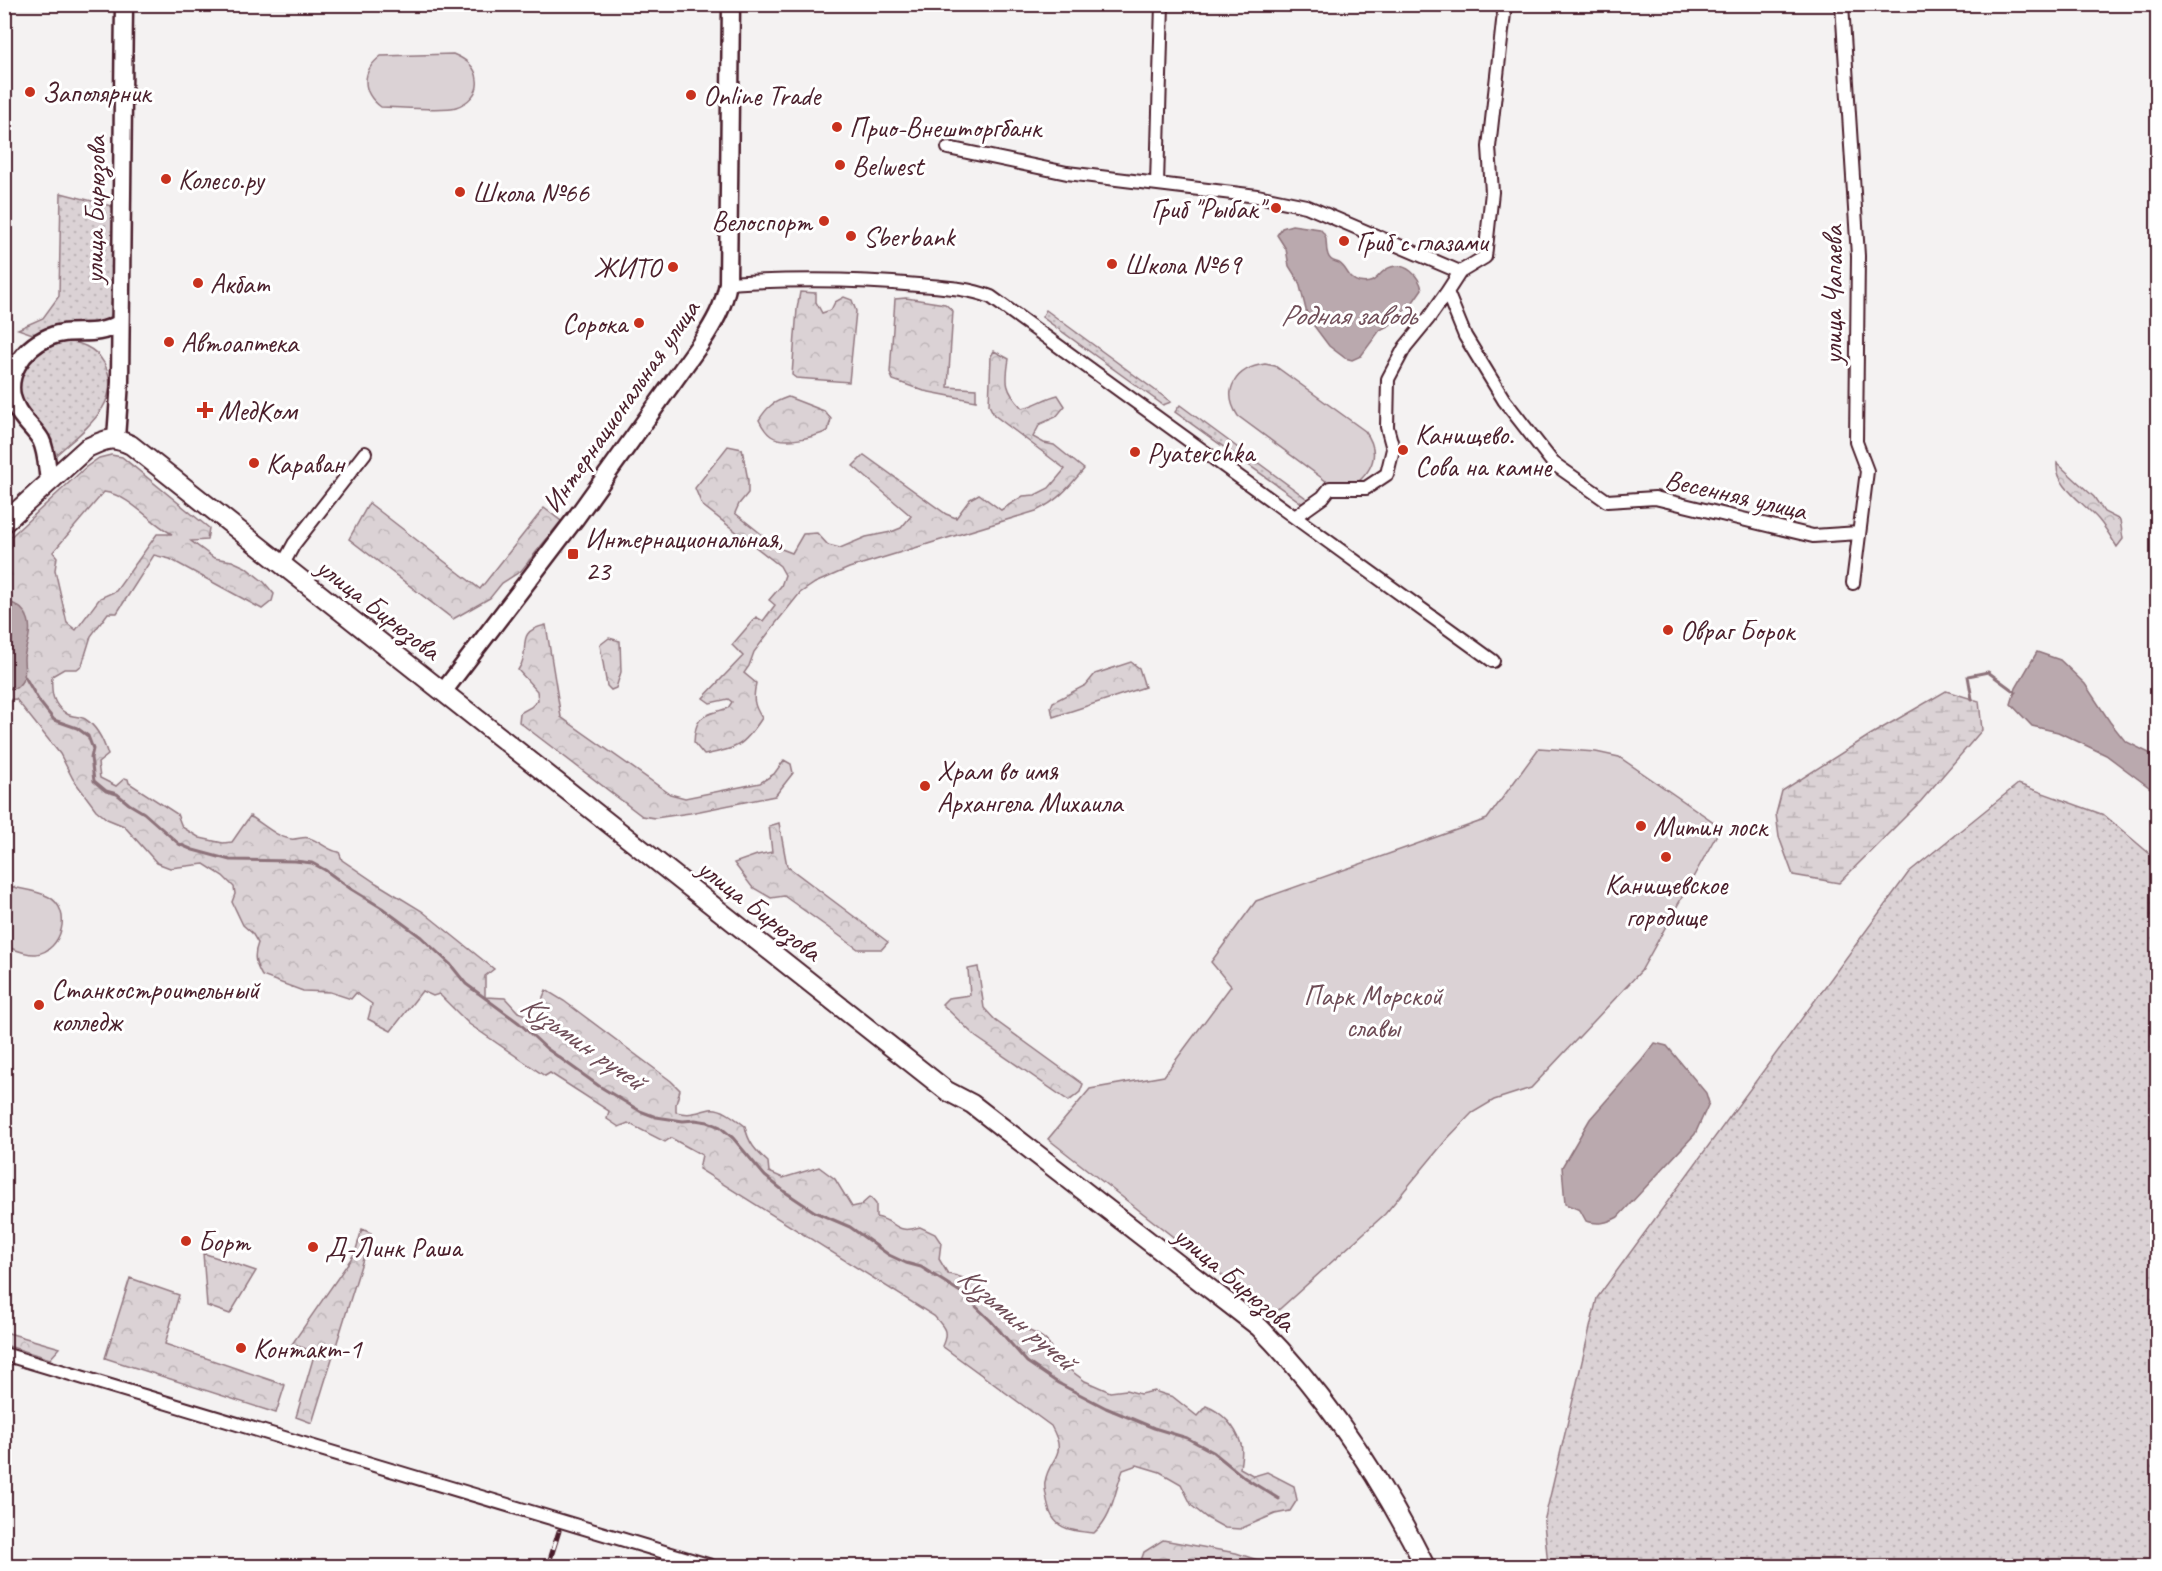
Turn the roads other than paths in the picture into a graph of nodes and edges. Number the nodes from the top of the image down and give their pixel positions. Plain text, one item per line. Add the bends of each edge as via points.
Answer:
1 (124, 4) edge
2 (731, 4) edge
3 (1162, 4) edge
4 (1505, 4) edge
5 (1842, 4) edge
6 (948, 148) dead end
7 (1157, 184) junction
8 (1460, 272) junction
9 (728, 283) junction
10 (1447, 292) junction
11 (120, 323) junction
12 (116, 438) junction
13 (365, 453) dead end
14 (49, 481) junction
15 (1295, 517) junction
16 (4, 523) edge
17 (1859, 533) junction
18 (282, 566) junction
19 (1853, 583) dead end
20 (1493, 661) dead end
21 (443, 692) junction
22 (947, 1091) junction
23 (4, 1354) edge
24 (711, 1566) edge
25 (1413, 1566) edge
26 (1425, 1566) edge

1 - 11 main road, улица Бирюзова
2 - 9 main road, Интернациональная улица
3 - 7 street
4 - 8 street via 1489,147 1492,192 1485,257
5 - 17 street, улица Чапаева via 1858,256 1856,442 1867,471
6 - 7 street via 1067,173
7 - 8 street via 1306,206
8 - 10 street
9 - 15 street via 851,280 962,289 991,297
9 - 21 main road, Интернациональная улица via 725,302 697,349 575,519
10 - 15 street via 1405,347 1388,379 1387,427 1393,449 1386,474 1366,488 1330,488
10 - 17 street, Весенняя улица via 1465,336 1504,400 1553,463 1606,501 1655,498 1813,536
11 - 12 main road, улица Бирюзова
11 - 14 main road via 107,331 55,334 36,342 22,355 14,372 15,405 45,451
12 - 14 main road via 87,448
12 - 18 main road, улица Бирюзова via 131,445
13 - 18 street via 294,544
14 - 16 main road
15 - 20 street
17 - 19 street, улица Чапаева
18 - 21 main road, улица Бирюзова
21 - 22 main road, улица Бирюзова
22 - 25 main road, улица Бирюзова via 966,1114 1214,1306 1278,1362 1344,1452
22 - 26 main road, улица Бирюзова via 972,1104 1259,1327 1337,1418
23 - 24 street

